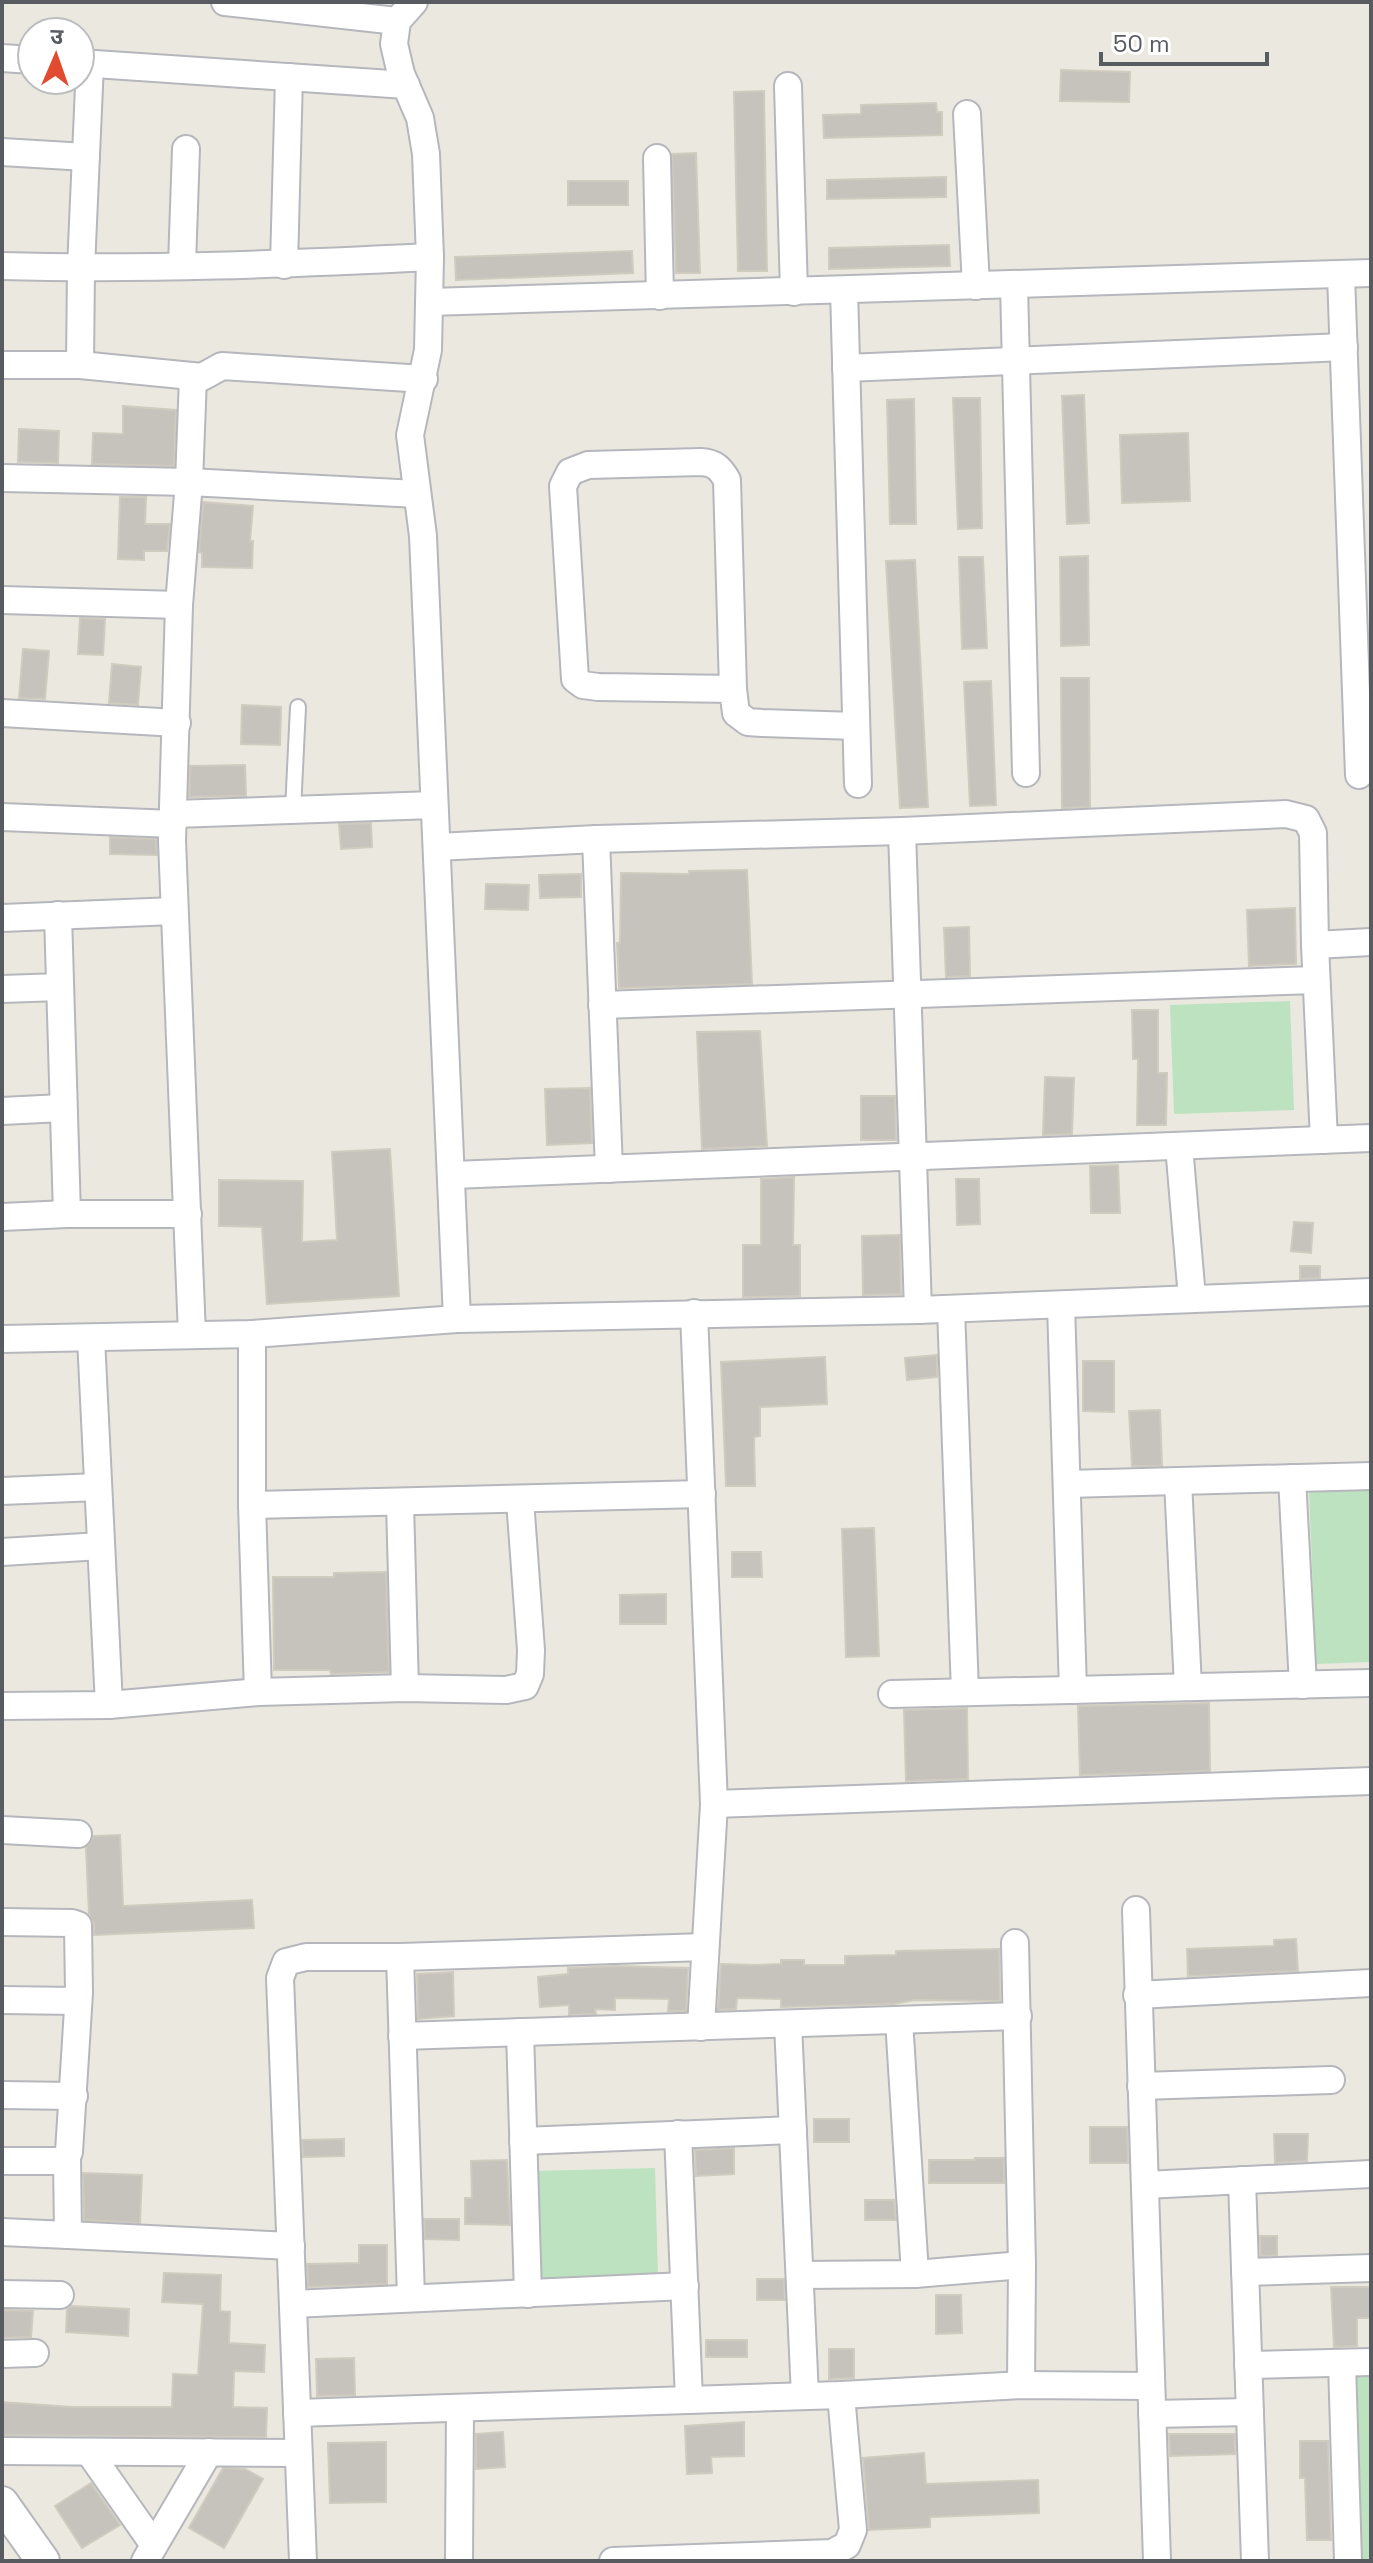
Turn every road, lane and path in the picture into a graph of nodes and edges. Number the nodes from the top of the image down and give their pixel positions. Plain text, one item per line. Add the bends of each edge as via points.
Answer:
1 (225, 2) edge
2 (405, 11) edge
3 (96, 65) edge
4 (289, 77) junction
5 (406, 85) junction
6 (788, 86) dead end
7 (85, 96) edge
8 (967, 114) dead end
9 (186, 149) dead end
10 (2, 152) edge
11 (86, 157) junction
12 (657, 158) dead end
13 (430, 257) junction
14 (182, 265) junction
15 (284, 265) junction
16 (2, 266) edge
17 (81, 268) junction
18 (1371, 273) edge
19 (1341, 275) junction
20 (1014, 285) junction
21 (976, 286) junction
22 (844, 290) junction
23 (794, 292) junction
24 (660, 296) junction
25 (430, 302) junction
26 (1344, 347) junction
27 (1016, 361) junction
28 (2, 365) edge
29 (80, 365) junction
30 (846, 368) junction
31 (193, 377) junction
32 (424, 379) junction
33 (2, 478) edge
34 (189, 482) junction
35 (417, 494) junction
36 (2, 600) edge
37 (179, 605) junction
38 (733, 689) junction
39 (298, 707) dead end
40 (2, 713) edge
41 (177, 723) junction
42 (856, 726) junction
43 (1026, 773) dead end
44 (1359, 775) dead end
45 (858, 784) dead end
46 (434, 805) junction
47 (293, 810) junction
48 (2, 817) edge
49 (173, 819) junction
50 (902, 831) junction
51 (596, 839) junction
52 (437, 847) junction
53 (174, 911) junction
54 (58, 915) junction
55 (2, 918) edge
56 (1371, 942) edge
57 (1315, 945) junction
58 (1316, 980) junction
59 (60, 987) junction
60 (2, 989) edge
61 (906, 995) junction
62 (602, 1005) junction
63 (62, 1108) junction
64 (2, 1111) edge
65 (1371, 1138) edge
66 (1324, 1140) junction
67 (1179, 1146) junction
68 (912, 1157) junction
69 (609, 1169) junction
70 (453, 1175) junction
71 (67, 1214) junction
72 (188, 1214) junction
73 (2, 1217) edge
74 (1371, 1292) edge
75 (1192, 1298) junction
76 (1061, 1305) junction
77 (951, 1309) junction
78 (918, 1310) junction
79 (694, 1313) junction
80 (457, 1319) junction
81 (252, 1334) junction
82 (192, 1335) junction
83 (91, 1338) junction
84 (2, 1339) edge
85 (1371, 1476) edge
86 (1292, 1478) junction
87 (1178, 1481) junction
88 (1067, 1484) junction
89 (98, 1487) junction
90 (2, 1491) edge
91 (702, 1494) junction
92 (520, 1500) junction
93 (400, 1503) junction
94 (252, 1505) junction
95 (101, 1546) junction
96 (2, 1552) edge
97 (1371, 1683) edge
98 (1303, 1685) junction
99 (1188, 1687) junction
100 (405, 1688) junction
101 (1073, 1690) junction
102 (258, 1692) junction
103 (965, 1692) junction
104 (892, 1694) dead end
105 (109, 1705) junction
106 (2, 1706) edge
107 (1371, 1781) edge
108 (714, 1804) junction
109 (2, 1830) edge
110 (78, 1834) dead end
111 (1136, 1910) dead end
112 (2, 1922) edge
113 (1015, 1943) dead end
114 (705, 1947) junction
115 (400, 1957) junction
116 (1371, 1983) edge
117 (1137, 1995) junction
118 (2, 2000) edge
119 (78, 2001) junction
120 (1018, 2016) junction
121 (899, 2020) junction
122 (788, 2024) junction
123 (701, 2027) junction
124 (520, 2032) junction
125 (402, 2036) junction
126 (1331, 2080) dead end
127 (1141, 2086) junction
128 (2, 2095) edge
129 (74, 2096) junction
130 (793, 2130) junction
131 (678, 2134) junction
132 (523, 2141) junction
133 (67, 2157) junction
134 (2, 2161) edge
135 (1371, 2174) edge
136 (1242, 2180) junction
137 (1145, 2185) junction
138 (2, 2232) edge
139 (68, 2235) junction
140 (291, 2246) junction
141 (1022, 2265) junction
142 (1371, 2268) edge
143 (1245, 2272) junction
144 (915, 2274) junction
145 (800, 2275) junction
146 (685, 2286) junction
147 (2, 2294) edge
148 (528, 2294) junction
149 (60, 2295) dead end
150 (411, 2298) junction
151 (293, 2304) junction
152 (35, 2353) dead end
153 (2, 2354) edge
154 (1371, 2362) edge
155 (1342, 2363) junction
156 (1248, 2365) junction
157 (1021, 2385) junction
158 (1151, 2386) junction
159 (841, 2395) junction
160 (805, 2396) junction
161 (689, 2400) junction
162 (460, 2408) junction
163 (1250, 2412) junction
164 (297, 2413) junction
165 (1152, 2414) junction
166 (2, 2451) edge
167 (89, 2452) junction
168 (209, 2452) junction
169 (298, 2453) junction
170 (4, 2508) edge
171 (150, 2553) edge
172 (772, 2558) edge
173 (43, 2561) edge
174 (303, 2561) edge
175 (459, 2561) edge
176 (613, 2561) edge
177 (632, 2561) edge
178 (1157, 2561) edge
179 (1255, 2561) edge
180 (1348, 2561) edge

1 - 2 street
2 - 5 street via 394,44
3 - 4 street
4 - 5 street
4 - 15 street
5 - 13 street via 420,118 426,154
6 - 23 street
7 - 11 street
8 - 21 street
9 - 14 street
10 - 11 street
11 - 17 street
12 - 24 street
13 - 15 street
13 - 25 street
14 - 15 street
14 - 17 street
16 - 17 street
17 - 29 street
18 - 19 street
19 - 20 street
19 - 26 street
20 - 21 street
20 - 27 street
21 - 22 street
22 - 23 street
22 - 30 street
23 - 24 street
24 - 25 street
25 - 32 street
26 - 27 street
26 - 44 street
27 - 30 street
27 - 43 street
28 - 29 street
29 - 31 street
30 - 42 street
31 - 32 street via 222,366
31 - 34 street
32 - 35 street via 410,435
33 - 34 street
34 - 35 street
34 - 37 street
35 - 46 street
36 - 37 street
37 - 41 street
38 - 38 street via 598,687 575,679 563,486 570,472 588,465 701,462 722,471 727,480
38 - 42 street via 736,713 748,722
39 - 47 lane
40 - 41 street
41 - 49 street
42 - 45 street
46 - 47 street
46 - 52 street
47 - 49 street
48 - 49 street
49 - 53 street
50 - 51 street
50 - 57 street via 1286,814 1306,819 1313,833
50 - 61 street
51 - 52 street
51 - 62 street
52 - 70 street
53 - 54 street
53 - 72 street
54 - 55 street
54 - 59 street
56 - 57 street
57 - 58 street
58 - 61 street
58 - 66 street
59 - 60 street
59 - 63 street
61 - 62 street
61 - 68 street
62 - 69 street
63 - 64 street
63 - 71 street
65 - 66 street
66 - 67 street
67 - 68 street
67 - 75 street
68 - 69 street
68 - 78 street
69 - 70 street
70 - 80 street
71 - 72 street
71 - 73 street
72 - 82 street
74 - 75 street
75 - 76 street
76 - 77 street
76 - 88 street
77 - 78 street
77 - 103 street
78 - 79 street
79 - 80 street
79 - 91 street
80 - 81 street
81 - 82 street
81 - 94 street
82 - 83 street
83 - 84 street
83 - 89 street
85 - 86 street
86 - 87 street
86 - 98 street
87 - 88 street
87 - 99 street
88 - 101 street
89 - 90 street
89 - 95 street
91 - 92 street
91 - 108 street
92 - 93 street
92 - 100 street via 531,1650 525,1686
93 - 94 street
93 - 100 street
94 - 102 street
95 - 96 street
95 - 105 street
97 - 98 street
98 - 99 street
99 - 101 street
100 - 102 street
101 - 103 street
102 - 105 street
103 - 104 street
105 - 106 street
107 - 108 street
108 - 114 street
109 - 110 street
111 - 117 street
112 - 119 street via 78,1925
113 - 120 street
114 - 115 street
114 - 123 street
115 - 125 street
115 - 140 street via 306,1957 286,1962 280,1978
116 - 117 street
117 - 127 street
118 - 119 street
119 - 129 street
120 - 121 street
120 - 141 street
121 - 122 street
121 - 144 street
122 - 123 street
122 - 130 street
123 - 124 street
124 - 125 street
124 - 132 street
125 - 150 street
126 - 127 street
127 - 137 street
128 - 129 street
129 - 133 street
130 - 131 street
130 - 145 street
131 - 132 street
131 - 146 street
132 - 148 street
133 - 134 street via 51,2162
133 - 139 street
135 - 136 street
136 - 137 street
136 - 143 street
137 - 158 street
138 - 139 street
139 - 140 street
140 - 151 street
141 - 144 street
141 - 157 street
142 - 143 street
143 - 156 street
144 - 145 street
145 - 160 street
146 - 148 street
146 - 161 street
147 - 149 street
148 - 150 street
150 - 151 street
151 - 164 street
152 - 153 street
154 - 155 street
155 - 156 street
155 - 180 street
156 - 163 street
157 - 158 street
157 - 159 street
158 - 165 street
159 - 160 street
159 - 172 street via 853,2530 847,2545 832,2553
160 - 161 street
161 - 162 street
162 - 164 street
162 - 175 street
163 - 165 street
163 - 179 street
164 - 169 street
165 - 178 street
166 - 167 street
167 - 168 street
167 - 171 street
168 - 169 street
168 - 171 street
169 - 174 street
170 - 173 street
172 - 177 street
176 - 177 street

